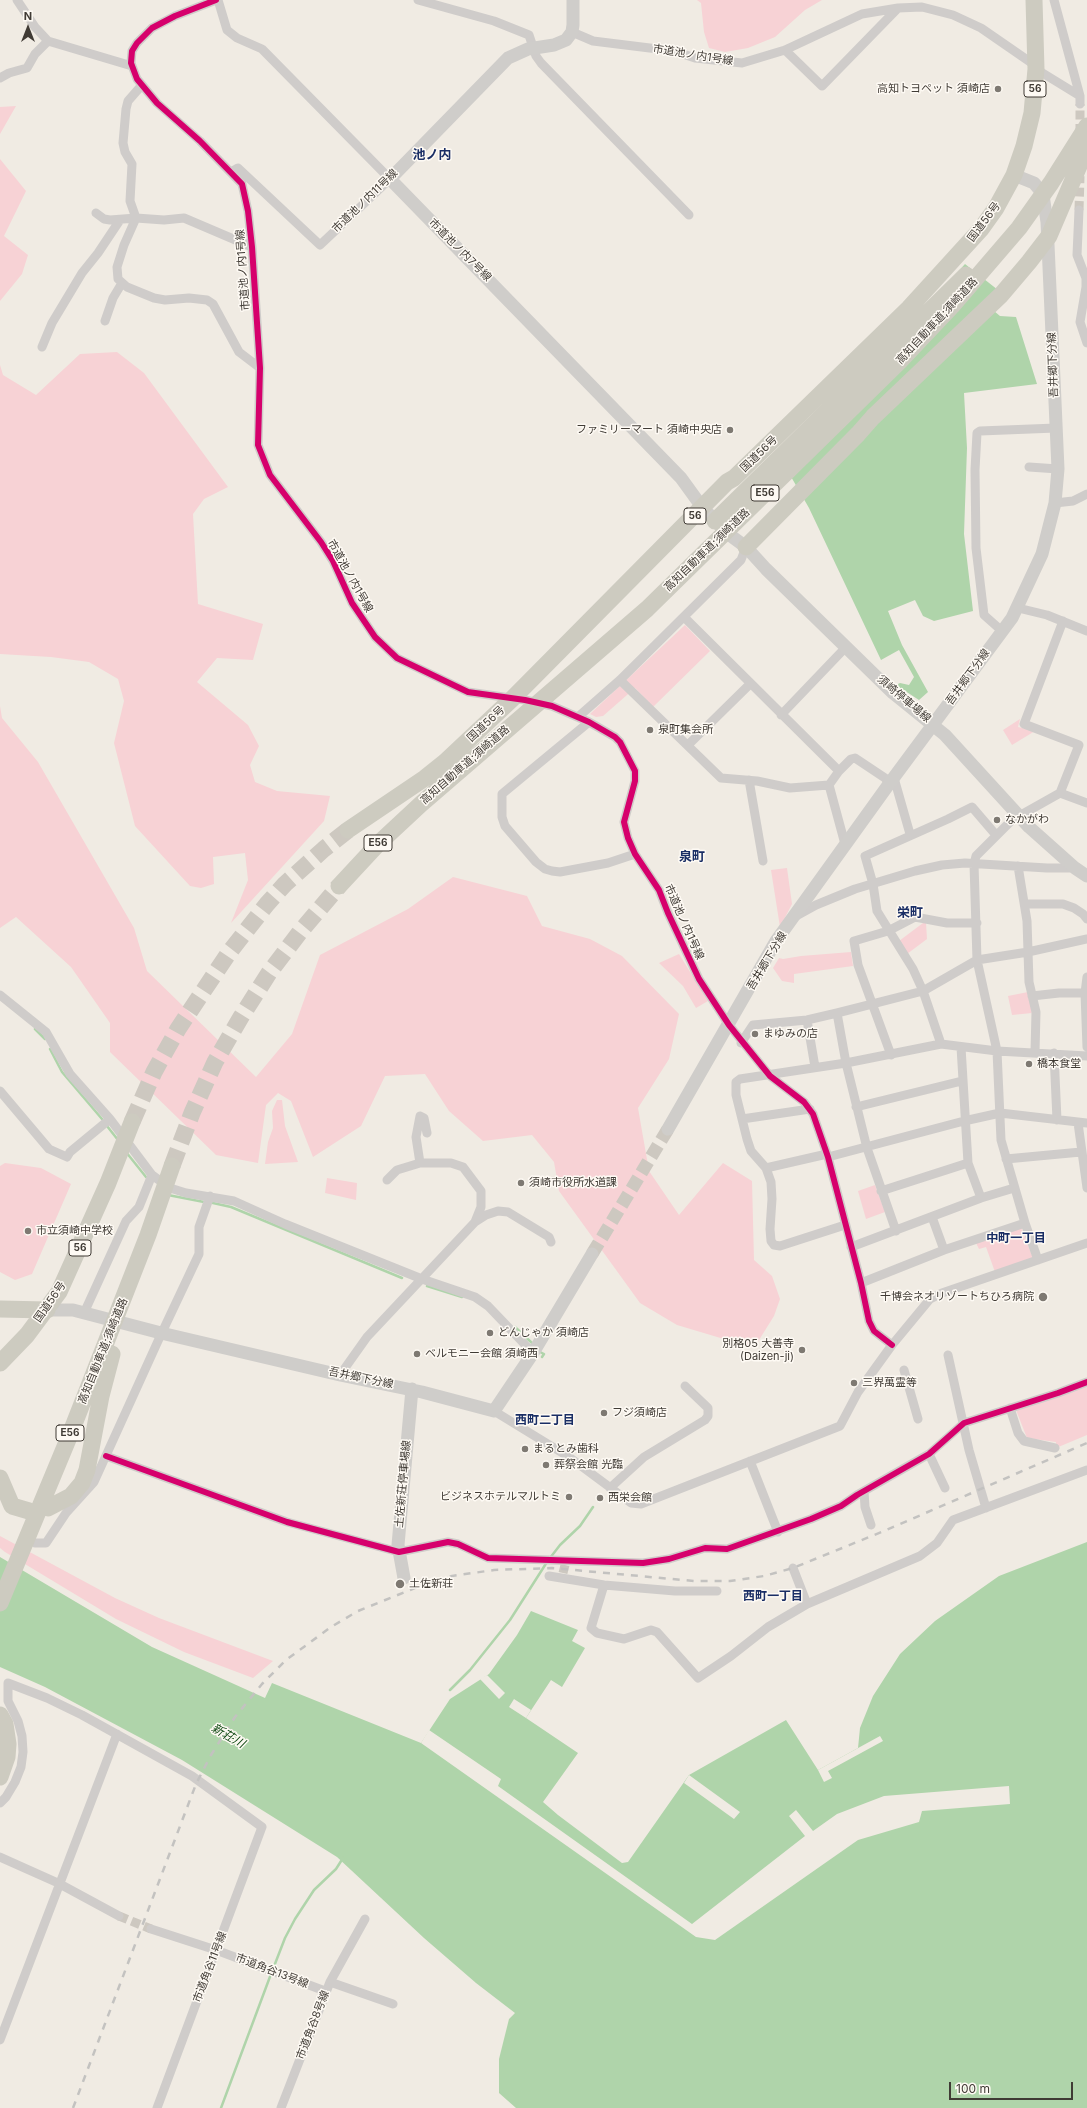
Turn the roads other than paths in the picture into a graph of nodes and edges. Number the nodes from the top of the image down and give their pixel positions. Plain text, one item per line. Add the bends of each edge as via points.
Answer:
1 (17, 0) edge
2 (217, 0) edge
3 (418, 0) edge
4 (573, 0) edge
5 (1034, 0) edge
6 (1054, 0) edge
7 (898, 8) junction
8 (572, 32) junction
9 (48, 41) junction
10 (534, 47) junction
11 (785, 50) junction
12 (132, 66) junction
13 (1036, 67) junction
14 (0, 78) edge
15 (142, 85) junction
16 (1087, 122) tunnel mouth
17 (1087, 126) tunnel mouth
18 (1078, 149) edge
19 (231, 172) junction
20 (1014, 175) junction
21 (390, 179) junction
22 (1079, 210) tunnel mouth
23 (96, 213) dead end
24 (689, 216) dead end
25 (136, 218) junction
26 (120, 220) junction
27 (252, 247) junction
28 (122, 283) junction
29 (105, 321) dead end
30 (1087, 343) edge
31 (42, 346) dead end
32 (260, 368) junction
33 (1056, 428) junction
34 (1029, 467) dead end
35 (1058, 469) junction
36 (1087, 494) edge
37 (1056, 503) junction
38 (702, 507) junction
39 (715, 521) junction
40 (746, 547) junction
41 (1018, 608) junction
42 (684, 617) junction
43 (1063, 621) junction
44 (1002, 631) junction
45 (1087, 631) edge
46 (846, 646) junction
47 (620, 680) junction
48 (750, 684) junction
49 (512, 699) junction
50 (780, 715) junction
51 (578, 717) junction
52 (589, 722) junction
53 (933, 724) junction
54 (688, 745) junction
55 (838, 771) junction
56 (749, 780) junction
57 (891, 781) junction
58 (829, 785) junction
59 (1060, 793) junction
60 (1087, 803) edge
61 (1018, 816) junction
62 (348, 830) tunnel mouth
63 (910, 834) junction
64 (996, 835) junction
65 (845, 844) junction
66 (635, 854) junction
67 (763, 860) dead end
68 (974, 864) junction
69 (1018, 866) junction
70 (1075, 868) junction
71 (1087, 876) edge
72 (873, 884) junction
73 (339, 886) tunnel mouth
74 (1026, 904) junction
75 (796, 916) junction
76 (1087, 919) edge
77 (977, 922) junction
78 (888, 931) junction
79 (1087, 939) edge
80 (1028, 952) junction
81 (977, 960) junction
82 (1087, 977) edge
83 (923, 991) junction
84 (1085, 993) junction
85 (0, 995) edge
86 (1032, 996) junction
87 (873, 1003) junction
88 (837, 1013) junction
89 (807, 1020) junction
90 (729, 1025) junction
91 (741, 1043) junction
92 (941, 1044) junction
93 (961, 1047) junction
94 (1087, 1047) edge
95 (997, 1051) junction
96 (1035, 1052) junction
97 (1054, 1053) junction
98 (891, 1055) junction
99 (1087, 1056) edge
100 (846, 1063) junction
101 (815, 1067) junction
102 (770, 1076) junction
103 (962, 1081) junction
104 (0, 1091) edge
105 (856, 1107) junction
106 (810, 1109) junction
107 (1000, 1113) junction
108 (110, 1119) junction
109 (742, 1119) junction
110 (1057, 1120) junction
111 (964, 1121) junction
112 (1083, 1123) edge
113 (131, 1125) tunnel mouth
114 (668, 1129) tunnel mouth
115 (427, 1133) dead end
116 (867, 1148) junction
117 (1081, 1152) junction
118 (827, 1156) junction
119 (1006, 1159) junction
120 (968, 1163) junction
121 (420, 1164) junction
122 (766, 1168) junction
123 (164, 1173) junction
124 (387, 1180) dead end
125 (1014, 1188) junction
126 (1087, 1188) edge
127 (881, 1191) junction
128 (210, 1196) junction
129 (981, 1198) junction
130 (932, 1218) junction
131 (475, 1222) junction
132 (1025, 1223) junction
133 (845, 1226) junction
134 (896, 1231) junction
135 (552, 1242) dead end
136 (1087, 1243) edge
137 (851, 1247) junction
138 (944, 1250) junction
139 (592, 1254) tunnel mouth
140 (1038, 1260) junction
141 (422, 1279) junction
142 (861, 1283) junction
143 (0, 1310) edge
144 (46, 1310) junction
145 (84, 1313) junction
146 (161, 1333) junction
147 (114, 1334) junction
148 (19, 1343) junction
149 (892, 1345) junction
150 (533, 1353) junction
151 (948, 1355) dead end
152 (0, 1363) edge
153 (904, 1370) dead end
154 (340, 1375) junction
155 (1087, 1382) edge
156 (685, 1386) dead end
157 (412, 1389) junction
158 (1010, 1408) junction
159 (494, 1411) junction
160 (918, 1419) dead end
161 (964, 1422) junction
162 (1054, 1448) dead end
163 (929, 1454) junction
164 (106, 1456) junction
165 (750, 1461) junction
166 (1087, 1470) edge
167 (0, 1478) edge
168 (610, 1488) junction
169 (944, 1488) dead end
170 (864, 1491) junction
171 (48, 1508) dead end
172 (986, 1508) junction
173 (29, 1511) dead end
174 (871, 1525) dead end
175 (778, 1532) junction
176 (32, 1538) junction
177 (399, 1552) junction
178 (793, 1568) dead end
179 (564, 1569) junction
180 (549, 1576) dead end
181 (404, 1578) dead end
182 (604, 1585) junction
183 (717, 1591) dead end
184 (0, 1603) edge
185 (807, 1604) junction
186 (0, 1715) edge
187 (117, 1734) junction
188 (0, 1777) edge
189 (0, 1803) edge
190 (0, 1857) edge
191 (58, 1883) junction
192 (119, 1916) tunnel mouth
193 (365, 1919) dead end
194 (151, 1929) tunnel mouth
195 (216, 1950) junction
196 (330, 1982) junction
197 (325, 1991) junction
198 (393, 2004) dead end
199 (0, 2040) edge
200 (157, 2108) edge
201 (281, 2108) edge

1 - 9 street
2 - 12 street via 175,16 143,35 132,51
2 - 21 street, 市道池ノ内7号線 via 227,30 237,38 262,49
3 - 10 street via 494,21 526,33
4 - 8 main road
5 - 13 highway, 国道56号 / 56
6 - 13 street, 市道池ノ内1号線 via 1080,100
7 - 11 street, 市道池ノ内1号線 via 852,18
7 - 11 street via 822,86
7 - 13 street, 市道池ノ内1号線 via 922,7 953,15 981,28
8 - 10 main road via 560,44
8 - 11 street, 市道池ノ内1号線 via 593,41 674,51 688,57 726,62 753,61
9 - 12 street
9 - 14 street via 35,54 27,68
10 - 21 main road, 市道池ノ内11号線 via 514,54 501,64
10 - 24 street via 541,63
12 - 15 street, 市道池ノ内1号線
13 - 20 highway, 国道56号 / 56 via 1032,113
15 - 19 street, 市道池ノ内1号線
15 - 25 street via 128,101 123,143 124,152 132,164 130,201
16 - 18 highway
17 - 18 highway, 高知自動車道;須崎道路 / E56
18 - 39 highway via 1036,192 971,270
18 - 40 highway via 1064,204 1050,236 1029,262 1001,295 872,417
18 - 73 highway, 高知自動車道;須崎道路 / E56 via 990,263 900,361 647,608 421,804 378,844
19 - 21 street, 市道池ノ内11号線 via 238,168 320,245
19 - 27 street, 市道池ノ内1号線 via 242,184
20 - 33 main road, 吾井郷下分線 via 1034,183 1043,194 1048,244
20 - 38 highway, 国道56号 / 56 via 981,229 909,308
21 - 38 main road, 市道池ノ内7号線 via 681,478
22 - 30 street via 1077,255 1086,278 1080,322
23 - 26 street via 104,220
25 - 26 street
25 - 27 street via 184,218
25 - 28 street via 117,267 118,279
26 - 31 street via 82,273 52,322
27 - 32 street, 市道池ノ内1号線
28 - 29 street via 113,298
28 - 32 street via 135,291 164,300 207,300 213,304 239,352
32 - 49 street, 市道池ノ内1号線 via 257,431 258,445 264,462 270,475 305,519 333,561 352,603 375,637 397,658 448,684 468,692
33 - 35 main road, 吾井郷下分線
33 - 44 street via 977,433 976,548 984,615
34 - 35 street
35 - 37 main road, 吾井郷下分線
36 - 37 street via 1073,501
37 - 41 main road, 吾井郷下分線 via 1042,554
38 - 39 main road, 須崎停車場線
38 - 49 highway, 国道56号 / 56
39 - 40 main road, 須崎停車場線
40 - 42 street via 740,560
40 - 46 main road, 須崎停車場線
41 - 43 street
41 - 44 main road, 吾井郷下分線
42 - 47 street
42 - 48 street
43 - 45 street
43 - 59 street via 1024,724 1079,745
44 - 53 main road, 吾井郷下分線
46 - 50 street
46 - 53 main road, 須崎停車場線 via 893,693
47 - 51 street
47 - 54 street
48 - 50 street
48 - 54 street
49 - 51 street, 市道池ノ内1号線 via 552,706
49 - 62 highway, 国道56号 / 56 via 425,778
50 - 55 street
51 - 52 street, 市道池ノ内1号線
52 - 66 street, 市道池ノ内1号線 via 615,737 634,766 635,782 624,822
52 - 66 street via 502,794 502,817 505,826 536,862 552,871 560,872 608,863
53 - 57 main road, 吾井郷下分線
53 - 61 main road, 須崎停車場線
54 - 56 street via 719,777
55 - 57 street via 851,759 859,759
55 - 58 street
56 - 58 street via 790,788
56 - 67 street
57 - 63 street
57 - 65 main road, 吾井郷下分線
58 - 65 street
59 - 60 street
59 - 61 street
61 - 64 street
61 - 70 main road, 須崎停車場線
63 - 64 street via 972,806
63 - 72 street via 865,856
64 - 68 street via 976,856
65 - 75 main road, 吾井郷下分線
66 - 90 street, 市道池ノ内1号線 via 659,890 699,979
68 - 69 street
68 - 72 street via 942,865
68 - 77 street
69 - 70 street
69 - 74 street
70 - 71 main road, 須崎停車場線
72 - 75 street via 816,905
72 - 78 street via 877,911
74 - 76 street via 1063,904 1074,908
74 - 80 street
75 - 90 main road, 吾井郷下分線 via 776,941
77 - 78 street via 947,923 915,917
77 - 81 street
78 - 83 street via 913,969
78 - 87 street via 854,941 858,965
79 - 80 street
80 - 81 street
80 - 86 street
81 - 83 street
81 - 95 street
82 - 84 street
83 - 87 street
83 - 92 street
84 - 86 street
84 - 94 street
85 - 108 street via 46,1032 70,1074
86 - 96 street via 1036,1012
87 - 88 street
87 - 98 street
88 - 89 street
88 - 100 street
89 - 91 street via 753,1025
89 - 101 street
90 - 91 street, 市道池ノ内1号線
90 - 114 main road, 吾井郷下分線
91 - 102 street, 市道池ノ内1号線
92 - 93 street
92 - 98 street
93 - 95 street
93 - 103 street
95 - 96 street
95 - 107 street
96 - 97 street
97 - 99 street
97 - 110 street
98 - 100 street
100 - 101 street
100 - 105 street
101 - 102 street
102 - 106 street, 市道池ノ内1号線
102 - 109 street via 736,1082 736,1095
103 - 105 street
103 - 111 street
104 - 108 street via 49,1149 67,1157
105 - 116 street
106 - 109 street
106 - 118 street
107 - 110 street
107 - 111 street
107 - 119 street via 1001,1140
108 - 123 street
109 - 122 street via 751,1151
110 - 112 street
111 - 116 street
111 - 120 street
112 - 117 street
113 - 144 highway, 国道56号 / 56 via 66,1279
115 - 121 street via 424,1118 420,1116 416,1137
116 - 118 street
116 - 127 street
117 - 119 street
117 - 126 street
118 - 122 street
118 - 133 street
119 - 125 street
120 - 127 street
120 - 129 street
121 - 124 street via 397,1170
121 - 131 street via 451,1163 468,1171 481,1191 481,1207
122 - 133 street via 771,1182 770,1229 774,1245 780,1246
123 - 128 street via 170,1188
123 - 145 street via 126,1221
123 - 147 highway via 156,1214
125 - 129 street
125 - 132 street
127 - 134 street
128 - 141 street via 252,1208 285,1224
128 - 146 street via 199,1227 199,1254
129 - 130 street
130 - 134 street
130 - 138 street
131 - 135 street via 486,1215 503,1211 549,1237
131 - 141 street
132 - 138 street
132 - 140 street
133 - 137 street
134 - 137 street
136 - 140 street
137 - 142 street
138 - 142 street
139 - 150 main road
140 - 149 street via 930,1299
141 - 150 street via 482,1301
141 - 154 street via 367,1337
142 - 149 street via 869,1321 874,1331
143 - 144 highway
143 - 148 highway via 12,1314 21,1322
144 - 145 main road, 吾井郷下分線 via 73,1310
144 - 148 highway, 国道56号 / 56
145 - 146 main road, 吾井郷下分線
146 - 154 main road, 吾井郷下分線
146 - 164 street
147 - 171 highway via 87,1470 82,1483 71,1496
147 - 176 highway, 高知自動車道;須崎道路 / E56
148 - 152 highway, 国道56号 / 56
149 - 165 street via 858,1392 840,1426
150 - 159 main road
151 - 161 street
153 - 160 street
154 - 157 main road, 吾井郷下分線
155 - 158 street
156 - 168 street via 708,1408 708,1416 644,1457
157 - 159 main road, 吾井郷下分線
157 - 177 main road, 土佐新荘停車場線
158 - 161 street
158 - 162 street via 1018,1433 1024,1441
159 - 168 street via 569,1456
161 - 163 street
161 - 172 street via 969,1450
163 - 169 street
163 - 170 street
164 - 176 street via 94,1482 66,1513 46,1543
164 - 177 street via 288,1522
165 - 168 street via 642,1504 631,1502
165 - 175 street
166 - 172 street
167 - 173 highway via 12,1506
170 - 174 street via 865,1507
170 - 175 street via 841,1506
172 - 185 street via 953,1520 937,1543 920,1556
175 - 179 street via 727,1549 705,1548 669,1559 643,1563
176 - 184 highway, E56
177 - 179 street via 448,1542 488,1558 557,1559
177 - 181 main road, 土佐新荘停車場線
178 - 185 street
179 - 180 street
179 - 182 street
182 - 183 street via 674,1591
182 - 185 street via 591,1628 597,1633 624,1640 651,1630 656,1632 698,1678 768,1627
186 - 188 highway via 5,1724 8,1744 7,1757
187 - 189 street via 47,1698 8,1683 8,1701 18,1721 23,1752 15,1782
187 - 191 street
187 - 195 street, 市道角谷11号線 via 192,1776 262,1827
190 - 191 street
191 - 192 street
191 - 199 street
193 - 196 street
194 - 195 street, 市道角谷13号線
195 - 197 street, 市道角谷13号線
195 - 200 street, 市道角谷11号線
196 - 197 street, 市道角谷8号線
196 - 198 street, 市道角谷8号線
197 - 201 street, 市道角谷8号線

